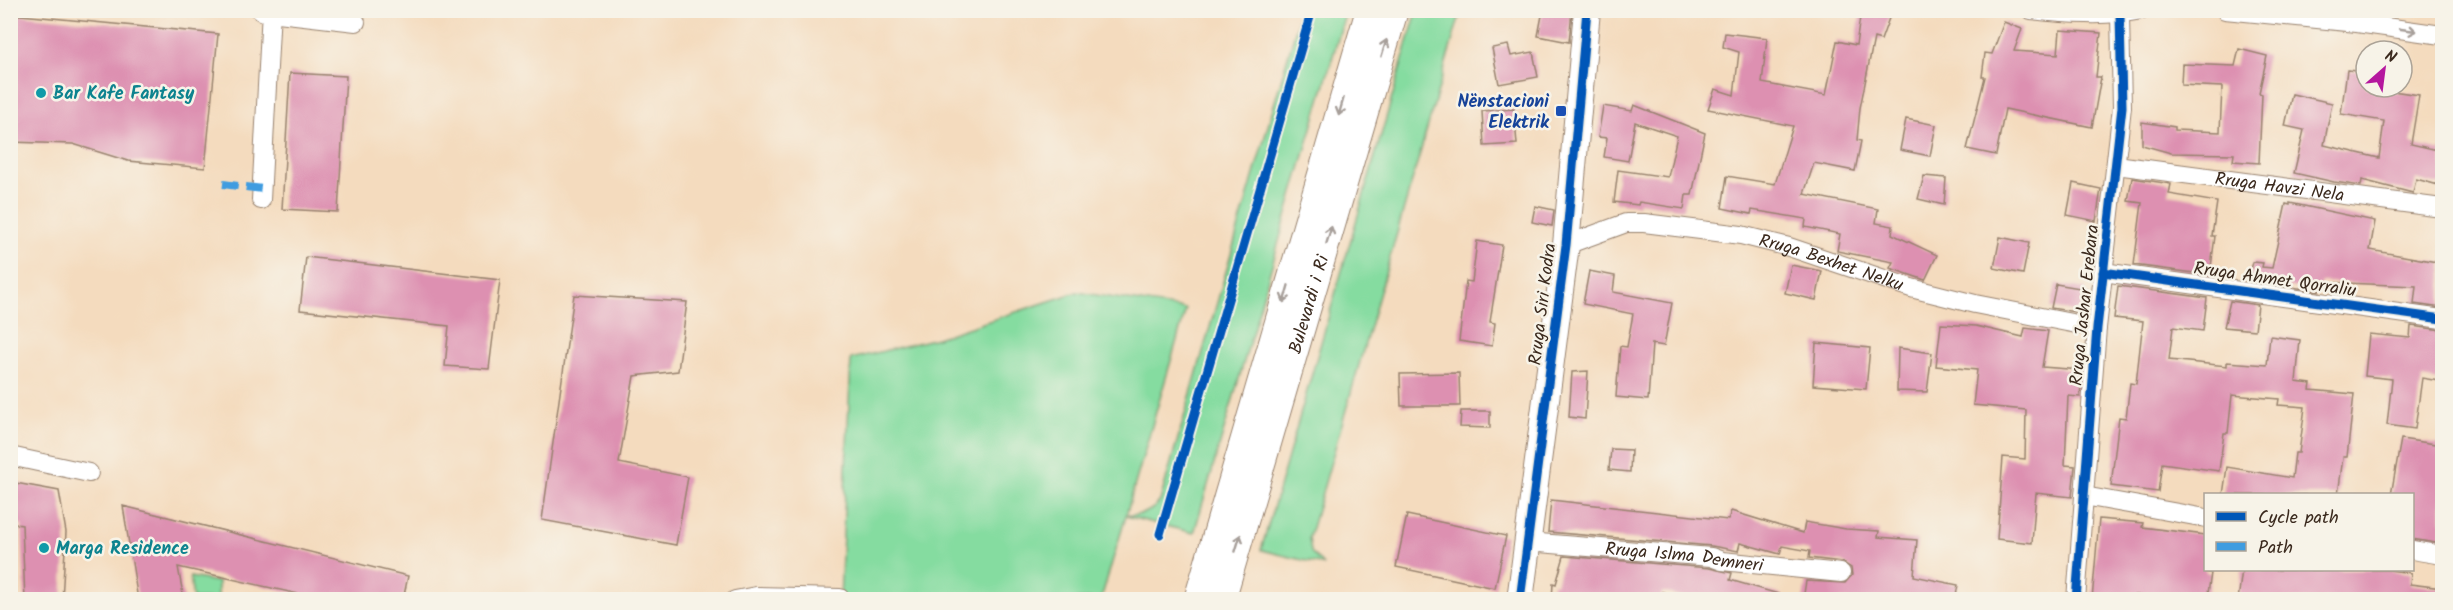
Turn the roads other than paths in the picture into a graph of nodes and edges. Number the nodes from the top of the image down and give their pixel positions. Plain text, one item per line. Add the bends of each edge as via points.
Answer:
1 (1369, 10) edge
2 (1395, 10) edge
3 (1587, 10) edge
4 (2031, 10) edge
5 (2142, 10) edge
6 (2225, 10) edge
7 (267, 11) edge
8 (2120, 15) junction
9 (356, 22) dead end
10 (2442, 35) edge
11 (2116, 165) junction
12 (261, 200) dead end
13 (2442, 208) edge
14 (1566, 244) junction
15 (2103, 272) junction
16 (2442, 319) edge
17 (2097, 328) junction
18 (10, 456) edge
19 (89, 473) dead end
20 (2084, 496) junction
21 (2204, 518) edge
22 (1527, 542) junction
23 (2414, 550) edge
24 (2442, 555) edge
25 (1841, 573) dead end
26 (840, 598) dead end
27 (735, 600) edge
28 (1197, 600) edge
29 (1222, 600) edge
30 (1520, 600) edge
31 (2076, 600) edge

1 -> 28 main road, Bulevardi i Ri
29 -> 2 main road, Bulevardi i Ri
3 - 14 main road, Rruga Siri Kodra
4 - 8 street
5 - 8 street
6 -> 10 street
7 - 9 street
7 - 12 street
8 - 11 street, Rruga Jashar Erebara via 2122,106
11 - 13 street, Rruga Havzi Nela
11 - 15 street, Rruga Jashar Erebara
14 - 17 street, Rruga Bexhet Nelku via 1626,223 1741,235 1800,250 1911,288
14 - 22 main road, Rruga Siri Kodra
15 - 16 street, Rruga Ahmet Qorraliu
15 - 17 street, Rruga Jashar Erebara
17 - 20 street, Rruga Jashar Erebara
18 - 19 street
20 - 21 street
20 - 31 street, Rruga Jashar Erebara
22 - 25 street, Rruga Islma Demneri via 1711,557
22 - 30 main road, Rruga Siri Kodra
23 - 24 street
26 - 27 street via 756,596

